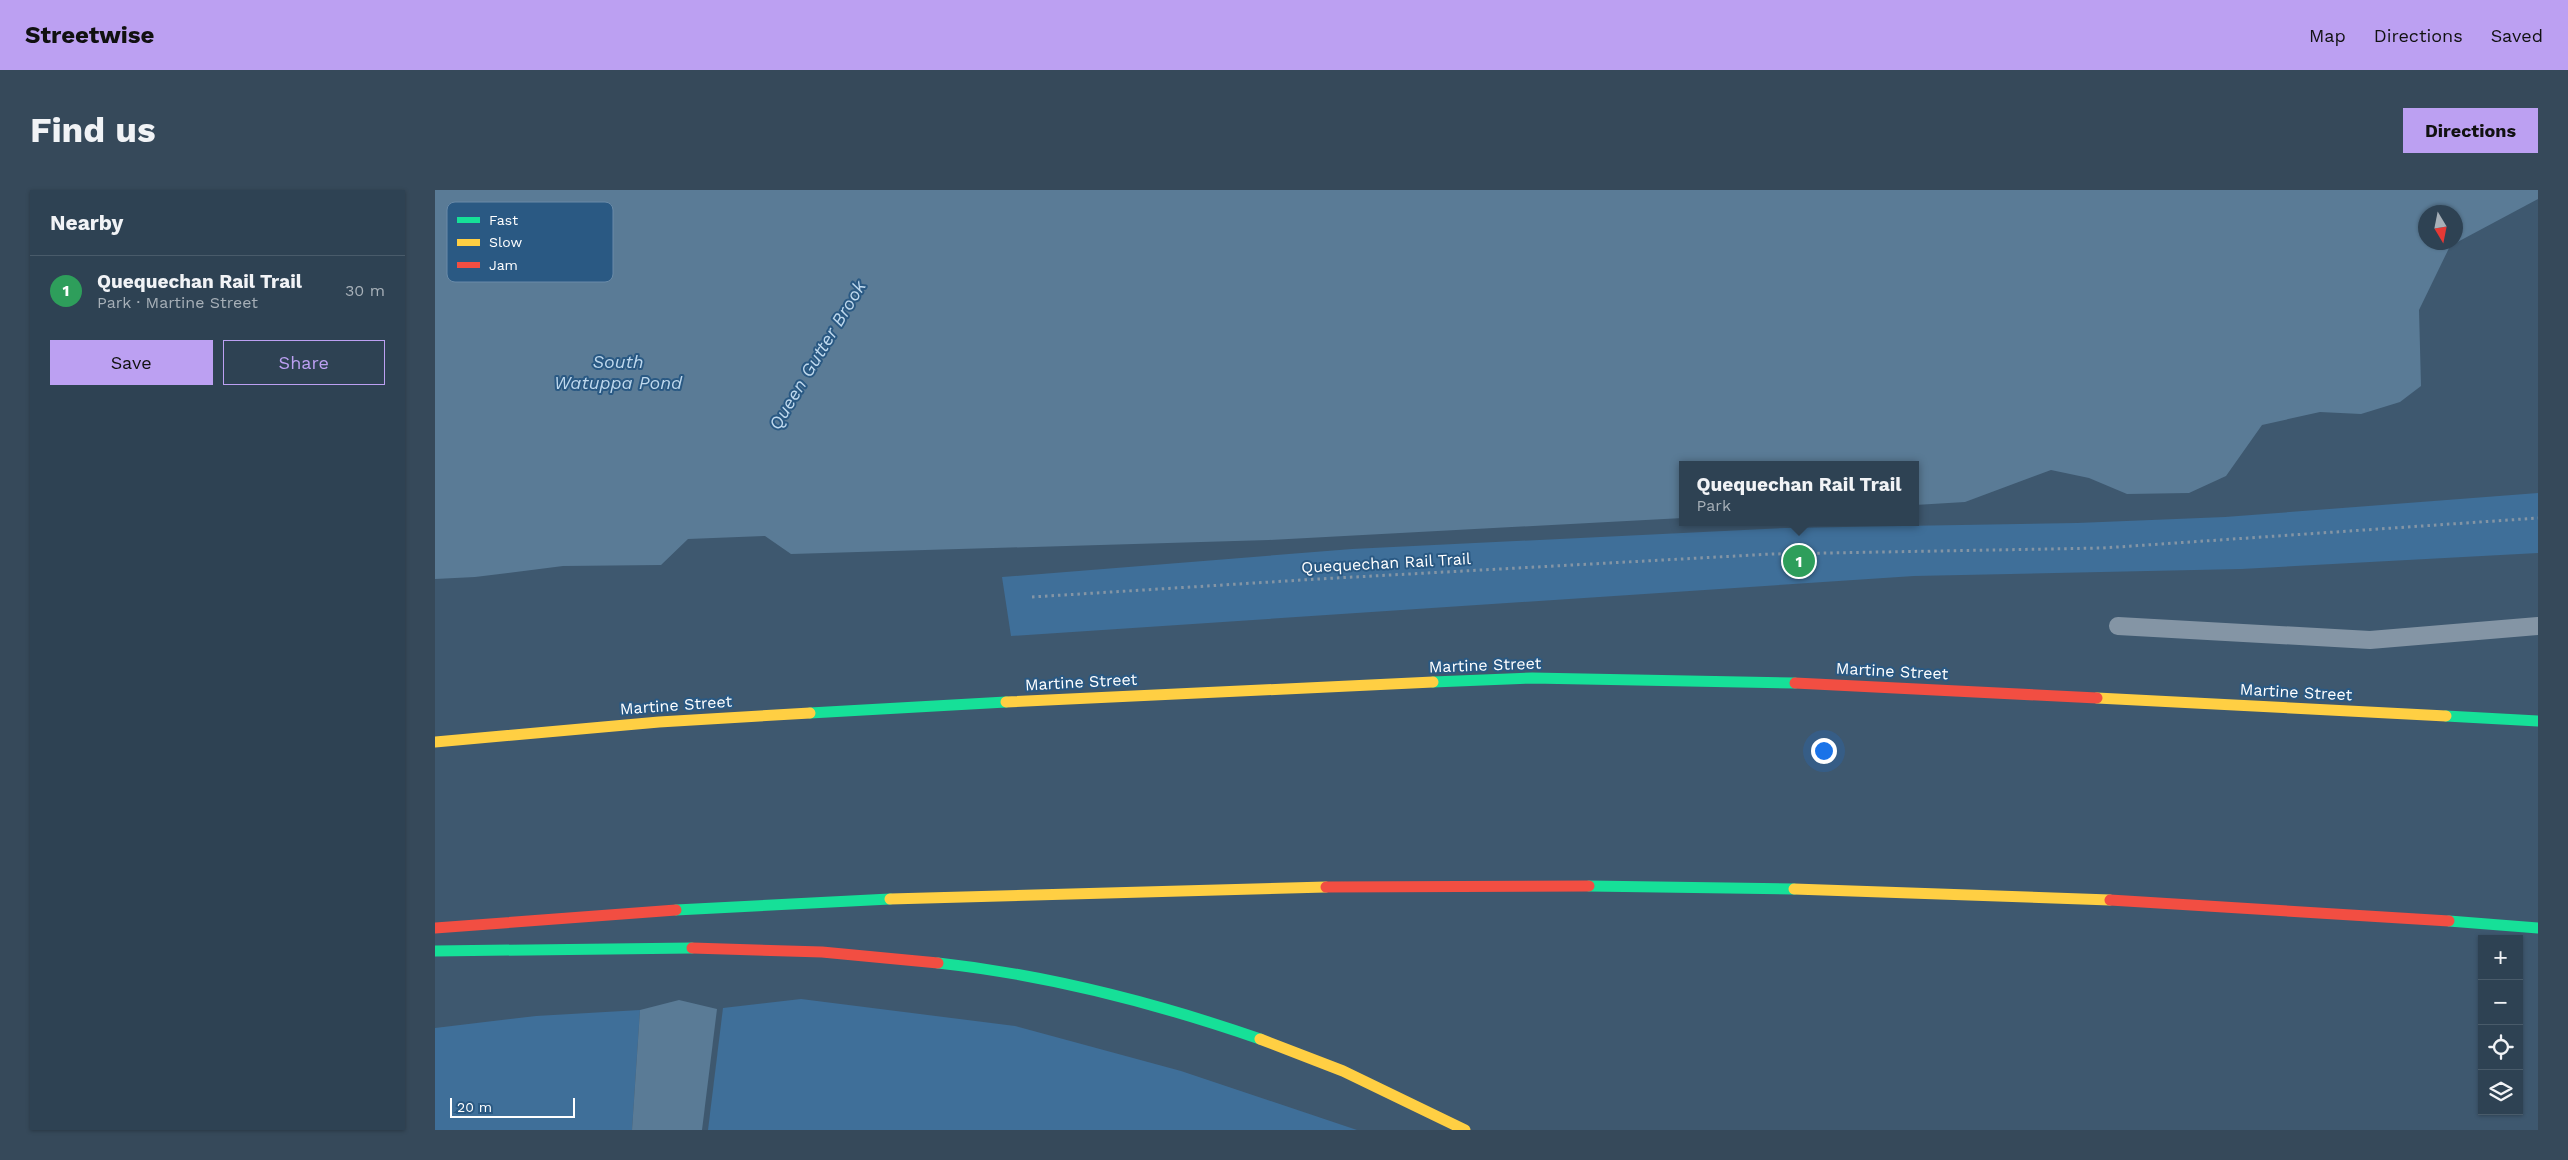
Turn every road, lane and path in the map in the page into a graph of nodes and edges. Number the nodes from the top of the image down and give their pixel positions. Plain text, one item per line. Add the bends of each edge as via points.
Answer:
1 (2538, 518) edge
2 (1032, 597) dead end
3 (2118, 626) dead end
4 (2538, 626) edge
5 (2538, 721) edge
6 (435, 742) edge
7 (435, 928) edge
8 (2538, 928) edge
9 (435, 951) edge
10 (1465, 1130) edge

1 - 2 path, Quequechan Rail Trail via 2103,548 1771,554
3 - 4 lane via 2370,640
5 - 6 main road, Martine Street via 1799,683 1532,678 668,721
7 - 8 main road via 648,912 1110,891 1573,885 2044,897 2333,912
9 - 10 main road via 747,949 897,958 998,970 1113,996 1218,1025 1337,1069

